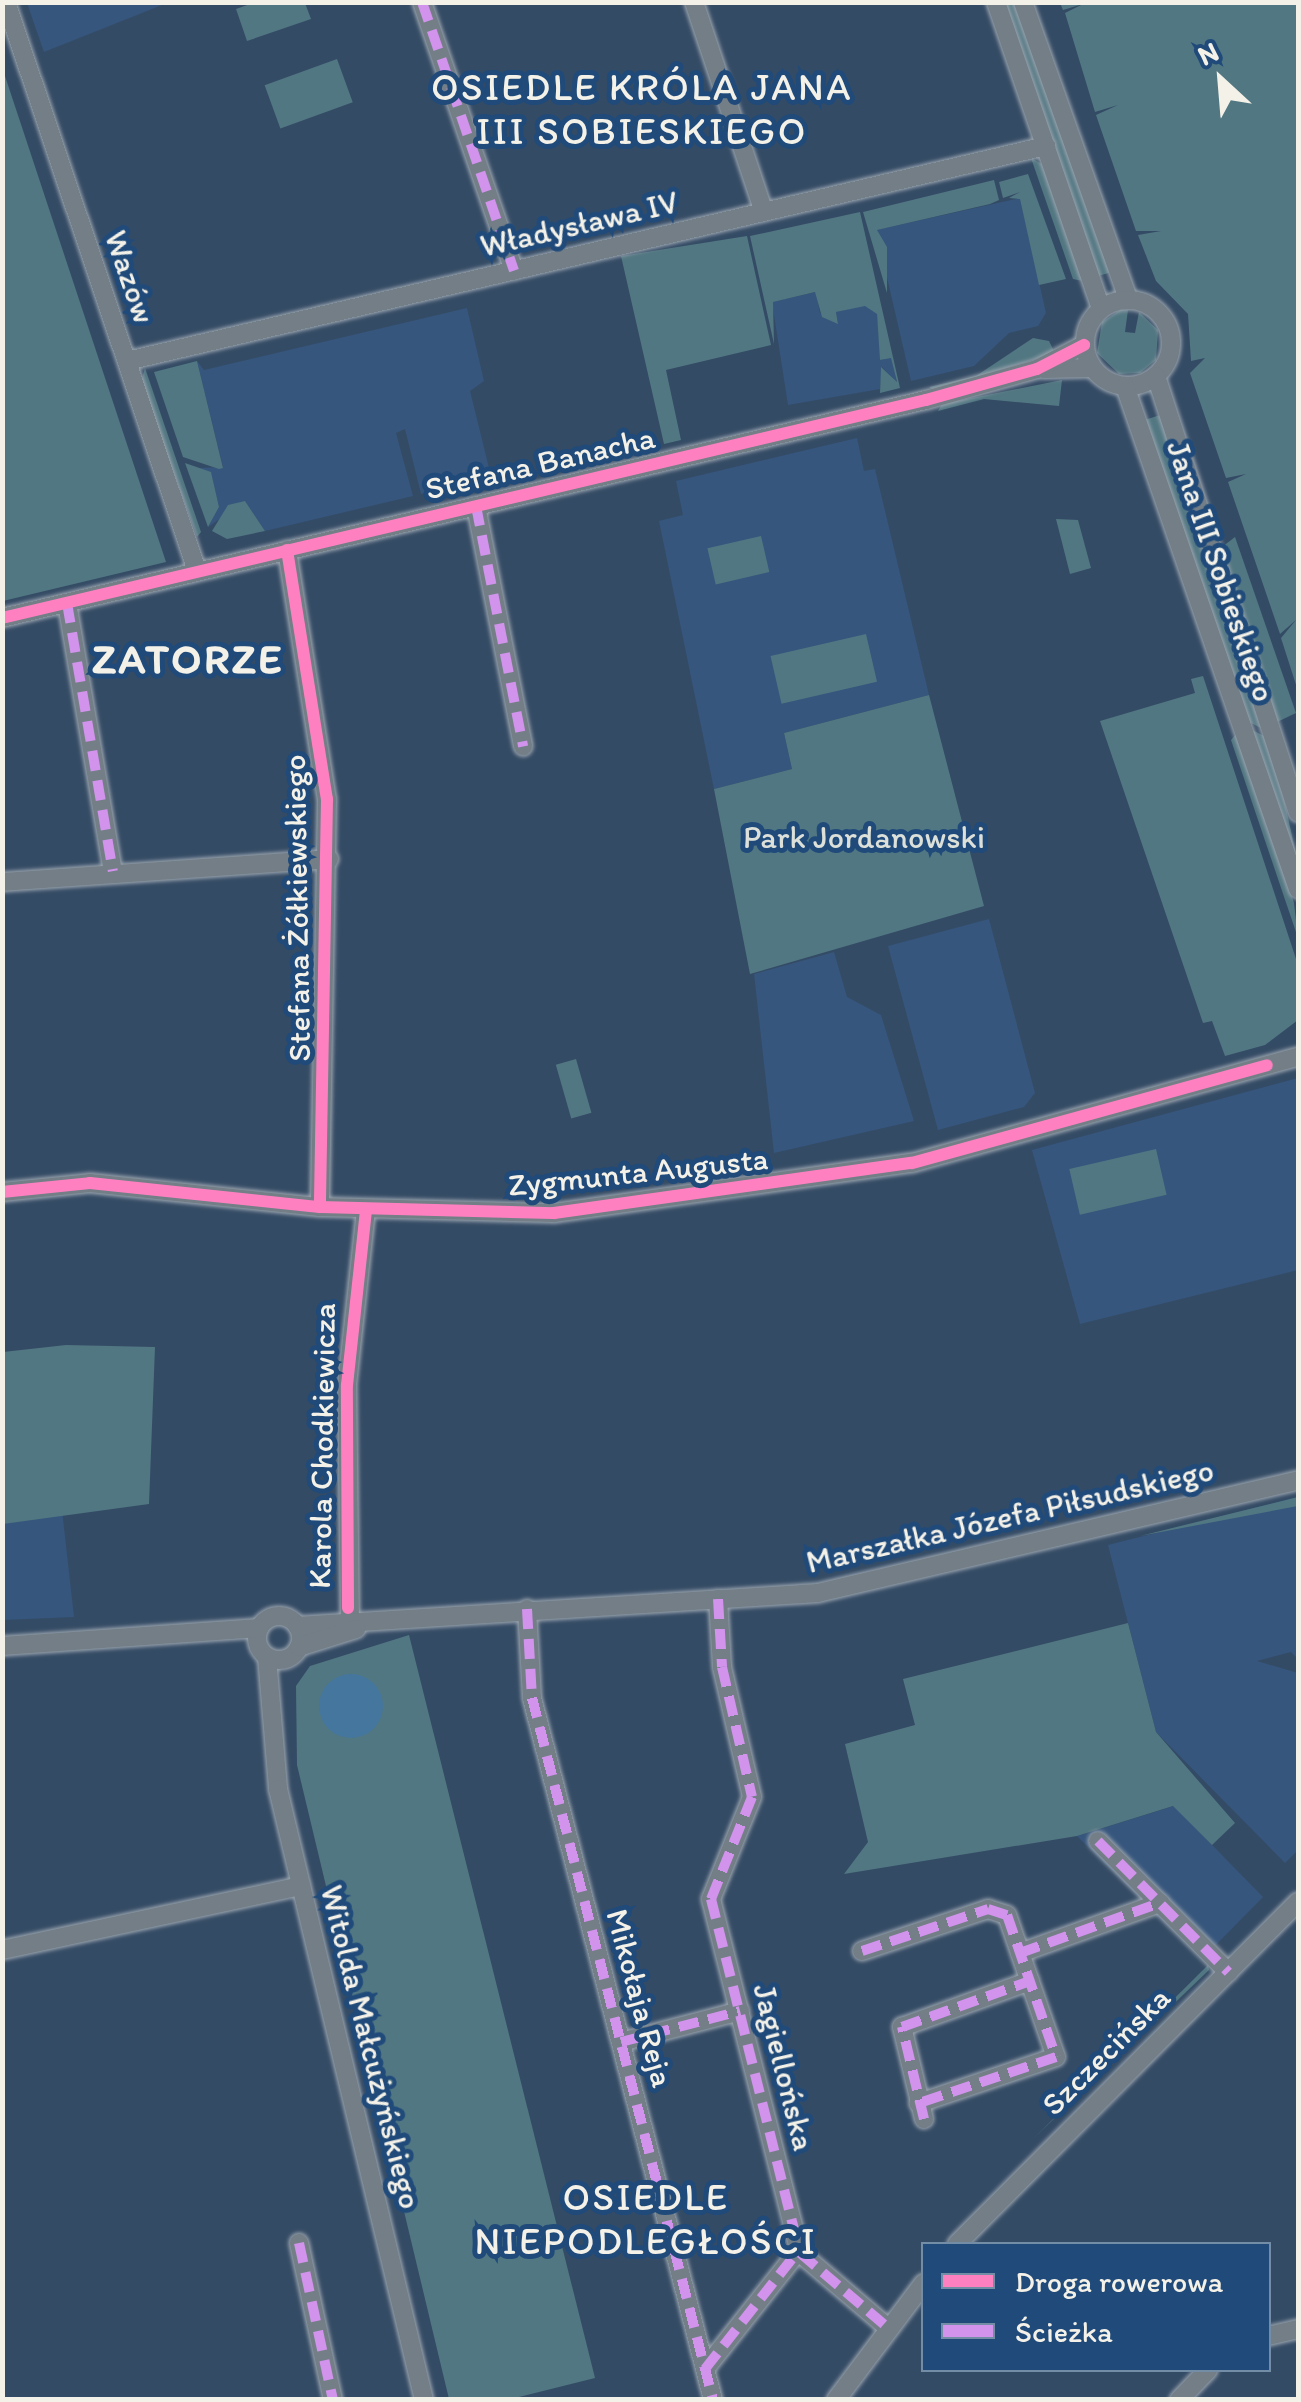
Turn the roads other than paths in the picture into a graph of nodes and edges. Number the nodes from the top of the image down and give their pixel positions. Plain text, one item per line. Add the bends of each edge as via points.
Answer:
1 (6, 2) edge
2 (422, 2) edge
3 (694, 2) edge
4 (996, 2) edge
5 (1024, 2) edge
6 (1046, 146) junction
7 (764, 212) junction
8 (514, 270) junction
9 (1128, 300) junction
10 (1101, 308) junction
11 (1084, 345) junction
12 (127, 361) junction
13 (1092, 368) junction
14 (1038, 369) junction
15 (1156, 376) junction
16 (1125, 386) junction
17 (476, 506) junction
18 (287, 550) junction
19 (197, 571) junction
20 (67, 603) junction
21 (2, 618) edge
22 (523, 746) dead end
23 (1298, 812) edge
24 (329, 859) junction
25 (113, 870) junction
26 (2, 882) edge
27 (1298, 889) edge
28 (1298, 1057) edge
29 (2, 1192) edge
30 (320, 1207) junction
31 (366, 1210) junction
32 (1298, 1480) edge
33 (718, 1599) junction
34 (527, 1608) junction
35 (375, 1622) junction
36 (350, 1623) junction
37 (298, 1626) junction
38 (262, 1644) junction
39 (2, 1646) edge
40 (294, 1653) junction
41 (271, 1706) junction
42 (1098, 1841) dead end
43 (302, 1886) junction
44 (1298, 1902) edge
45 (1160, 1904) junction
46 (2, 1950) edge
47 (862, 1950) dead end
48 (1020, 1953) junction
49 (1228, 1972) junction
50 (1030, 1981) junction
51 (740, 2011) junction
52 (621, 2042) junction
53 (959, 2242) edge
54 (299, 2243) dead end
55 (799, 2250) junction
56 (921, 2287) edge
57 (888, 2328) junction
58 (705, 2368) junction
59 (1206, 2372) edge
60 (334, 2400) edge
61 (424, 2400) edge
62 (713, 2400) edge
63 (836, 2400) edge
64 (1179, 2400) edge

1 - 12 street, Wazów
2 - 8 street
3 - 7 street
4 - 6 street
5 - 9 street
6 - 7 street, Władysława IV
6 - 10 street
7 - 8 street, Władysława IV
8 - 12 street, Władysława IV
9 - 10 street
9 - 15 street via 1150,306 1170,330 1170,355
10 - 11 street
11 - 13 street
11 - 14 street, Stefana Banacha
12 - 19 street, Wazów
13 - 14 street, Stefana Banacha
13 - 16 street
14 - 17 street, Stefana Banacha
15 - 16 street
15 - 23 street, Jana III Sobieskiego
16 - 27 street, Jana III Sobieskiego
17 - 18 street, Stefana Banacha
17 - 22 street
18 - 19 street, Stefana Banacha
18 - 24 street, Stefana Żółkiewskiego via 321,726
19 - 20 street, Stefana Banacha
20 - 21 street, Stefana Banacha
20 - 25 street
24 - 25 street
24 - 30 street, Stefana Żółkiewskiego
25 - 26 street
28 - 31 street, Zygmunta Augusta via 862,1173 538,1214
29 - 30 street, Zygmunta Augusta via 90,1183
30 - 31 street, Zygmunta Augusta
31 - 36 street, Karola Chodkiewicza via 346,1385
32 - 33 street, Marszałka Józefa Piłsudskiego via 856,1586
33 - 34 street, Marszałka Józefa Piłsudskiego
33 - 51 street, Jagiellońska via 722,1667 752,1789 711,1899
34 - 35 street, Marszałka Józefa Piłsudskiego
34 - 52 street, Mikołaja Reja via 530,1686
35 - 36 street, Marszałka Józefa Piłsudskiego
35 - 40 street, Marszałka Józefa Piłsudskiego
36 - 37 street, Marszałka Józefa Piłsudskiego
37 - 38 street, Marszałka Józefa Piłsudskiego via 277,1616
37 - 40 street
38 - 39 street via 210,1636
38 - 40 street
38 - 41 street, Witolda Małcużyńskiego
40 - 41 street, Witolda Małcużyńskiego
41 - 43 street, Witolda Małcużyńskiego via 273,1764
42 - 45 street
43 - 46 street
43 - 61 street, Witolda Małcużyńskiego
44 - 49 street, Szczecińska
45 - 48 street
45 - 49 street
47 - 48 street via 995,1908 1007,1915
48 - 50 street
49 - 53 street, Szczecińska
50 - 50 street via 1056,2057 921,2111 902,2027
51 - 52 street
51 - 55 street, Jagiellońska
52 - 58 street, Mikołaja Reja
54 - 60 street
55 - 57 street
55 - 58 street
56 - 57 street
57 - 63 street
58 - 62 street, Mikołaja Reja
59 - 64 street

